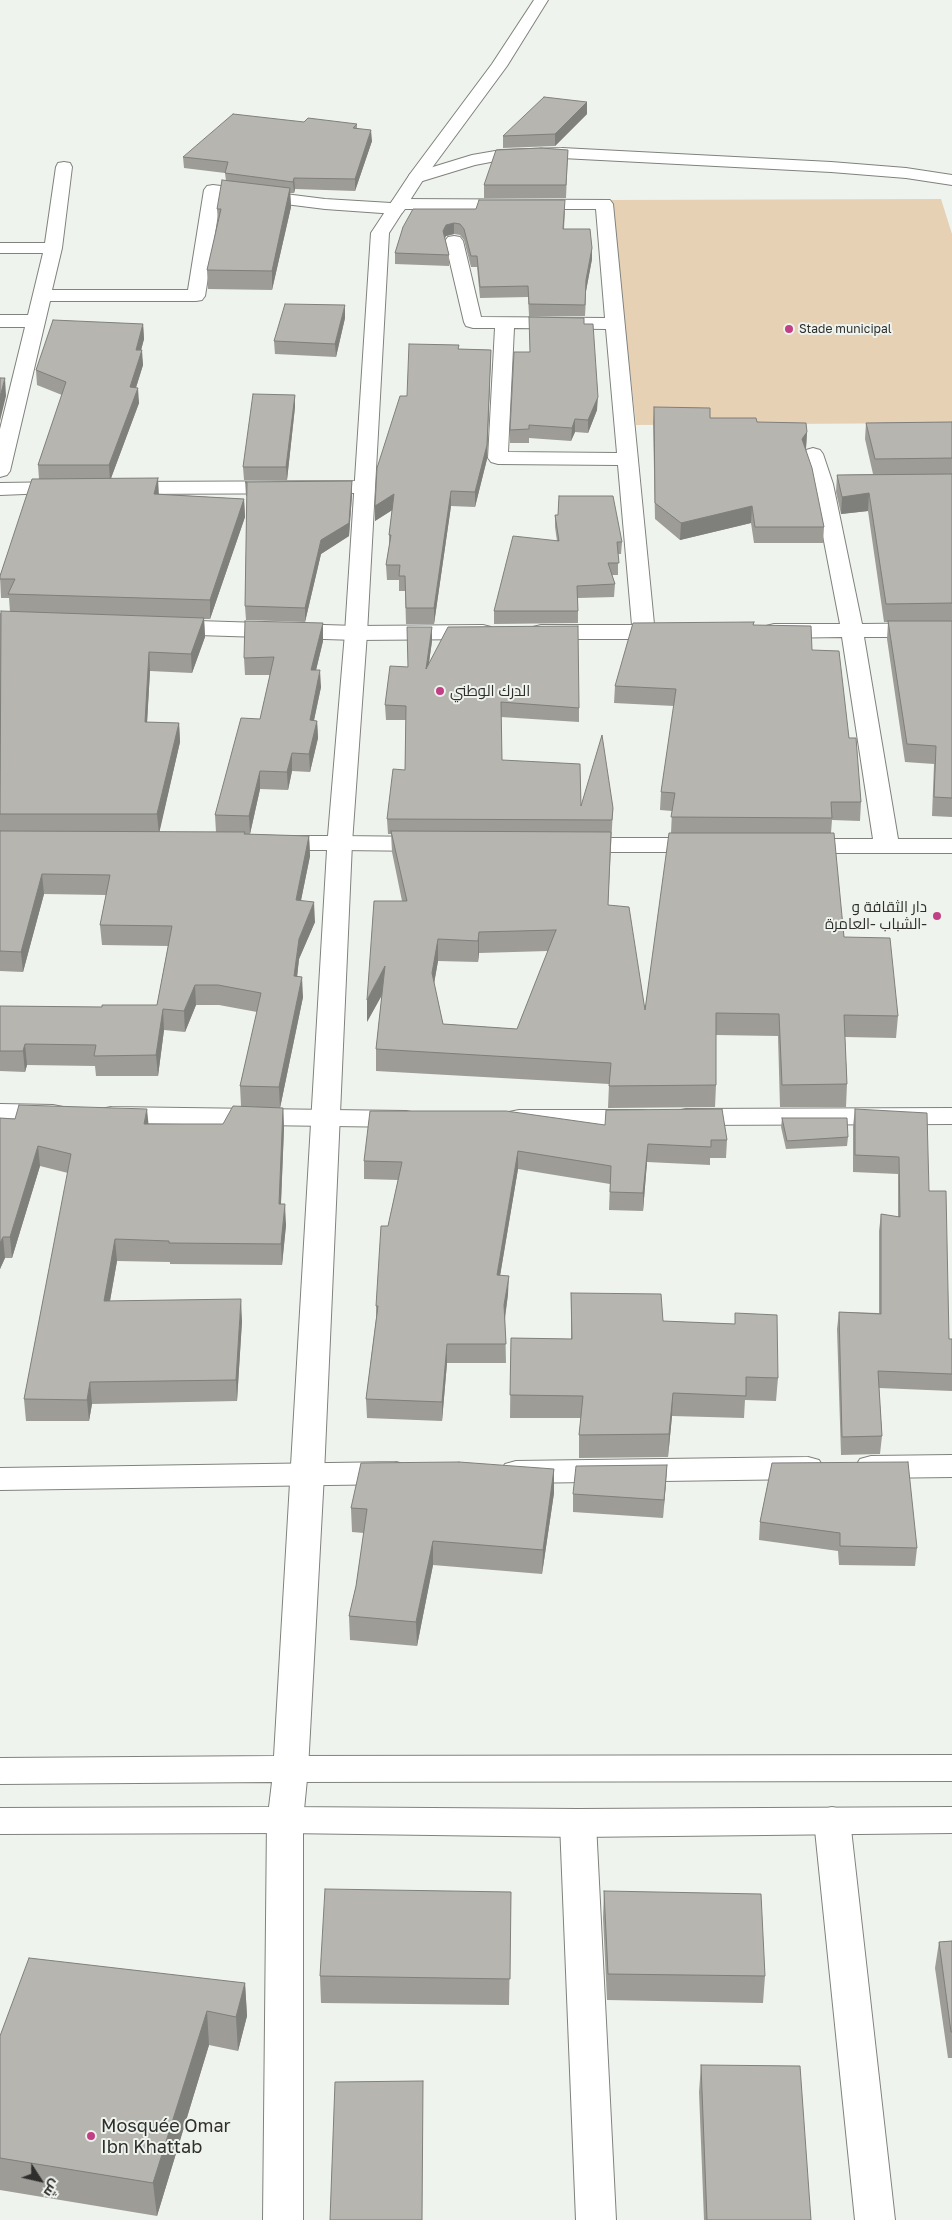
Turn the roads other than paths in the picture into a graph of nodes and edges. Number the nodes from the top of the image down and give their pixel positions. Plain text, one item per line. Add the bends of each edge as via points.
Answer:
1 (541, 0) edge
2 (64, 167) dead end
3 (416, 178) junction
4 (952, 180) edge
5 (397, 206) junction
6 (454, 241) dead end
7 (0, 248) edge
8 (53, 248) junction
9 (42, 295) junction
10 (0, 321) edge
11 (36, 321) junction
12 (505, 323) junction
13 (615, 324) junction
14 (9, 398) edge
15 (813, 454) dead end
16 (628, 459) junction
17 (0, 471) edge
18 (365, 487) junction
19 (0, 489) edge
20 (148, 626) edge
21 (852, 630) junction
22 (952, 630) edge
23 (684, 631) edge
24 (753, 631) edge
25 (644, 632) junction
26 (356, 633) junction
27 (250, 843) edge
28 (340, 843) junction
29 (449, 844) edge
30 (549, 844) edge
31 (728, 846) edge
32 (777, 846) edge
33 (952, 846) edge
34 (887, 847) junction
35 (0, 1112) edge
36 (952, 1116) edge
37 (496, 1118) edge
38 (327, 1119) junction
39 (426, 1119) edge
40 (952, 1466) edge
41 (486, 1472) edge
42 (427, 1473) edge
43 (308, 1474) junction
44 (0, 1479) edge
45 (952, 1768) edge
46 (291, 1769) junction
47 (0, 1771) edge
48 (285, 1820) junction
49 (832, 1820) junction
50 (952, 1820) edge
51 (0, 1821) edge
52 (578, 1823) junction
53 (283, 2220) edge
54 (596, 2220) edge
55 (875, 2220) edge

1 - 3 street via 499,66
2 - 8 street
3 - 4 street via 482,158 562,153 831,167
3 - 5 street
5 - 9 street via 325,204 213,190 196,296
5 - 13 street via 604,204
5 - 18 street via 380,233
6 - 12 street via 473,322
7 - 8 street
8 - 9 street
9 - 11 street
10 - 11 street
11 - 14 street
12 - 13 street
12 - 16 street via 498,458
13 - 16 street
14 - 17 street
15 - 21 street via 833,484
16 - 25 street
18 - 19 street
18 - 26 street
20 - 26 street
21 - 22 street
21 - 24 street
21 - 34 street
23 - 25 street
25 - 26 street
26 - 28 street
27 - 28 street
28 - 29 street
28 - 38 street
30 - 31 street
32 - 34 street
33 - 34 street
35 - 38 street
36 - 37 street
38 - 39 street
38 - 43 street
40 - 41 street
42 - 43 street
43 - 44 street
43 - 46 street
45 - 46 street
46 - 47 street
46 - 48 street
48 - 51 street
48 - 52 street
48 - 53 street
49 - 50 street
49 - 52 street
49 - 55 street
52 - 54 street

